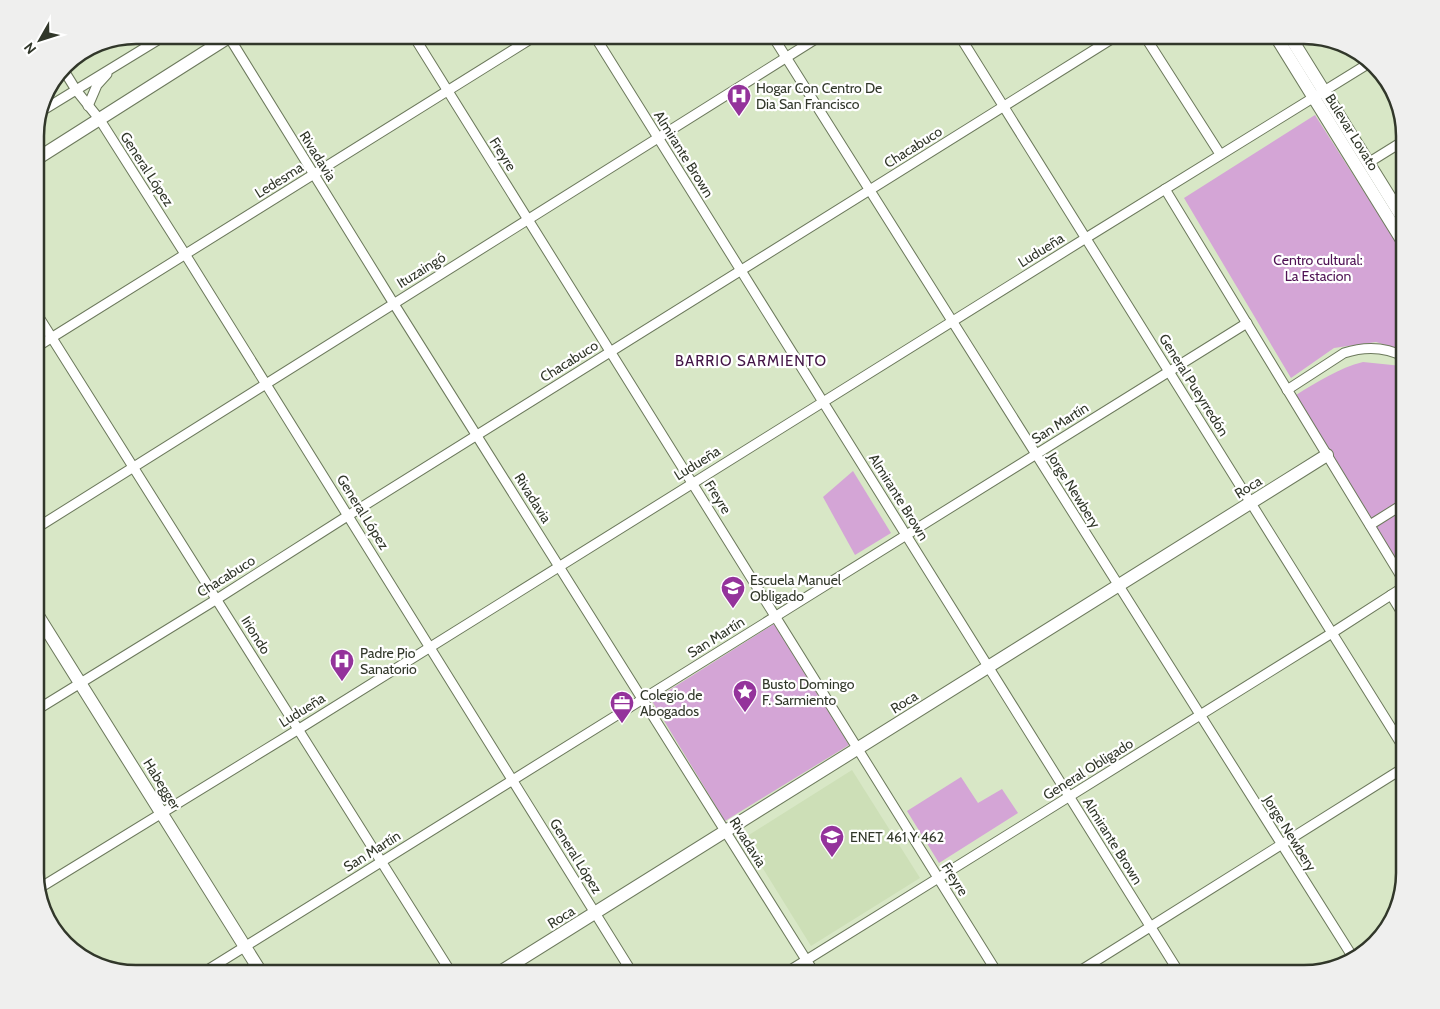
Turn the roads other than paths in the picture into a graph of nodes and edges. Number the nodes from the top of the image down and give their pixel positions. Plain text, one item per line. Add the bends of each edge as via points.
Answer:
1 (151, 44) edge
2 (218, 44) edge
3 (235, 44) edge
4 (419, 44) edge
5 (523, 44) edge
6 (600, 44) edge
7 (777, 44) edge
8 (808, 44) edge
9 (965, 44) edge
10 (1104, 44) edge
11 (1150, 44) edge
12 (1281, 44) edge
13 (1293, 44) edge
14 (786, 58) junction
15 (115, 66) junction
16 (1364, 66) edge
17 (67, 75) edge
18 (76, 90) junction
19 (448, 91) junction
20 (1318, 95) junction
21 (49, 106) edge
22 (88, 106) junction
23 (1004, 106) junction
24 (100, 120) junction
25 (658, 138) junction
26 (1396, 146) edge
27 (44, 154) edge
28 (1220, 154) junction
29 (1368, 163) junction
30 (313, 175) junction
31 (870, 189) junction
32 (1165, 189) junction
33 (1396, 208) edge
34 (528, 220) junction
35 (1396, 225) edge
36 (1086, 238) junction
37 (185, 254) junction
38 (741, 270) junction
39 (394, 304) junction
40 (953, 321) junction
41 (1246, 323) junction
42 (44, 325) edge
43 (52, 338) junction
44 (44, 343) edge
45 (611, 351) junction
46 (1396, 353) edge
47 (1169, 372) junction
48 (266, 384) junction
49 (1287, 390) junction
50 (823, 401) junction
51 (477, 435) junction
52 (1036, 454) junction
53 (1327, 455) junction
54 (134, 468) junction
55 (692, 482) junction
56 (1251, 503) junction
57 (1396, 509) edge
58 (349, 515) junction
59 (44, 523) edge
60 (1370, 525) junction
61 (906, 535) junction
62 (559, 565) junction
63 (1396, 569) edge
64 (1118, 586) junction
65 (1396, 591) edge
66 (1391, 595) junction
67 (217, 599) junction
68 (1396, 603) edge
69 (775, 616) junction
70 (44, 625) edge
71 (1332, 633) junction
72 (430, 646) junction
73 (988, 667) junction
74 (80, 682) junction
75 (642, 699) junction
76 (44, 705) edge
77 (1200, 715) junction
78 (299, 729) junction
79 (1396, 736) edge
80 (857, 749) junction
81 (1396, 773) edge
82 (512, 780) junction
83 (1070, 796) junction
84 (162, 813) junction
85 (725, 832) junction
86 (1281, 845) junction
87 (382, 861) junction
88 (939, 878) junction
89 (45, 885) edge
90 (595, 913) junction
91 (1150, 927) junction
92 (244, 947) junction
93 (1350, 953) edge
94 (807, 960) junction
95 (215, 965) edge
96 (256, 965) edge
97 (446, 965) edge
98 (511, 965) edge
99 (627, 965) edge
100 (799, 965) edge
101 (810, 965) edge
102 (992, 965) edge
103 (1089, 965) edge
104 (1174, 965) edge

1 - 15 street
2 - 24 street
3 - 30 street, Rivadavia
4 - 19 street, Freyre
5 - 19 street, Ledesma
6 - 25 street, Almirante Brown
7 - 14 street, Jorge Newbery
8 - 14 street, Ituzaingó
9 - 23 street, General Pueyrredón
10 - 23 street, Chacabuco
11 - 28 street
12 - 20 street, Bulevar Lovato
13 - 20 street, Bulevar Lovato
14 - 25 street, Ituzaingó
14 - 31 street, Jorge Newbery
15 - 18 street
15 - 22 street via 97,85
16 - 20 street, Ludueña
17 - 18 street, General López
18 - 21 street
18 - 22 street, General López
19 - 30 street, Ledesma
19 - 34 street, Freyre
20 - 28 street, Ludueña
20 - 29 street, Bulevar Lovato
20 - 35 street, Bulevar Lovato
22 - 24 street, General López
23 - 31 street, Chacabuco
23 - 36 street, General Pueyrredón
24 - 27 street
24 - 37 street, General López
25 - 34 street, Ituzaingó
25 - 38 street, Almirante Brown
26 - 29 street
28 - 32 street, Ludueña
29 - 33 street, Bulevar Lovato
30 - 37 street, Ledesma
30 - 39 street, Rivadavia
31 - 38 street, Chacabuco
31 - 40 street, Jorge Newbery
32 - 36 street, Ludueña
32 - 41 street
34 - 39 street, Ituzaingó
34 - 45 street, Freyre
36 - 40 street, Ludueña
36 - 47 street, General Pueyrredón
37 - 43 street, Ledesma
37 - 48 street, General López
38 - 45 street, Chacabuco
38 - 50 street, Almirante Brown
39 - 48 street, Ituzaingó
39 - 51 street, Rivadavia
40 - 50 street, Ludueña
40 - 52 street, Jorge Newbery
41 - 47 street, San Martín
41 - 49 street
42 - 43 street, Iriondo
43 - 44 street, Ledesma
43 - 54 street, Iriondo
45 - 51 street, Chacabuco
45 - 55 street, Freyre
46 - 49 street via 1363,348 1354,350
47 - 52 street, San Martín
47 - 56 street, General Pueyrredón
48 - 54 street, Ituzaingó
48 - 58 street, General López
49 - 53 street
50 - 55 street, Ludueña
50 - 61 street, Almirante Brown
51 - 58 street, Chacabuco
51 - 62 street, Rivadavia
52 - 61 street, San Martín
52 - 64 street, Jorge Newbery
53 - 56 street, Roca
53 - 60 street
54 - 59 street, Ituzaingó
54 - 67 street, Iriondo
55 - 62 street, Ludueña
55 - 69 street, Freyre
56 - 64 street, Roca
56 - 71 street, General Pueyrredón
57 - 60 street
58 - 67 street, Chacabuco
58 - 72 street, General López
60 - 63 street
61 - 69 street, San Martín
61 - 73 street, Almirante Brown
62 - 72 street, Ludueña
62 - 75 street, Rivadavia
64 - 73 street, Roca
64 - 77 street, Jorge Newbery
65 - 66 street, General Obligado
66 - 68 street
66 - 71 street, General Obligado
67 - 74 street, Chacabuco
67 - 78 street, Iriondo
69 - 75 street, San Martín
69 - 80 street, Freyre
70 - 74 street, Habegger
71 - 77 street, General Obligado
71 - 79 street, General Pueyrredón
72 - 78 street, Ludueña
72 - 82 street, General López
73 - 80 street, Roca
73 - 83 street, Almirante Brown
74 - 76 street, Chacabuco
74 - 84 street, Habegger
75 - 82 street, San Martín
75 - 85 street, Rivadavia
77 - 83 street, General Obligado
77 - 86 street, Jorge Newbery
78 - 84 street, Ludueña
78 - 87 street, Iriondo
80 - 85 street, Roca
80 - 88 street, Freyre
81 - 86 street
82 - 87 street, San Martín
82 - 90 street, General López
83 - 88 street, General Obligado
83 - 91 street, Almirante Brown
84 - 89 street, Ludueña
84 - 92 street, Habegger
85 - 90 street, Roca
85 - 94 street, Rivadavia
86 - 91 street
86 - 93 street, Jorge Newbery
87 - 92 street, San Martín
87 - 97 street, Iriondo
88 - 94 street, General Obligado
88 - 102 street, Freyre
90 - 98 street, Roca
90 - 99 street, General López
91 - 103 street
91 - 104 street, Almirante Brown
92 - 95 street, San Martín
92 - 96 street, Habegger
94 - 100 street, General Obligado
94 - 101 street, Rivadavia

